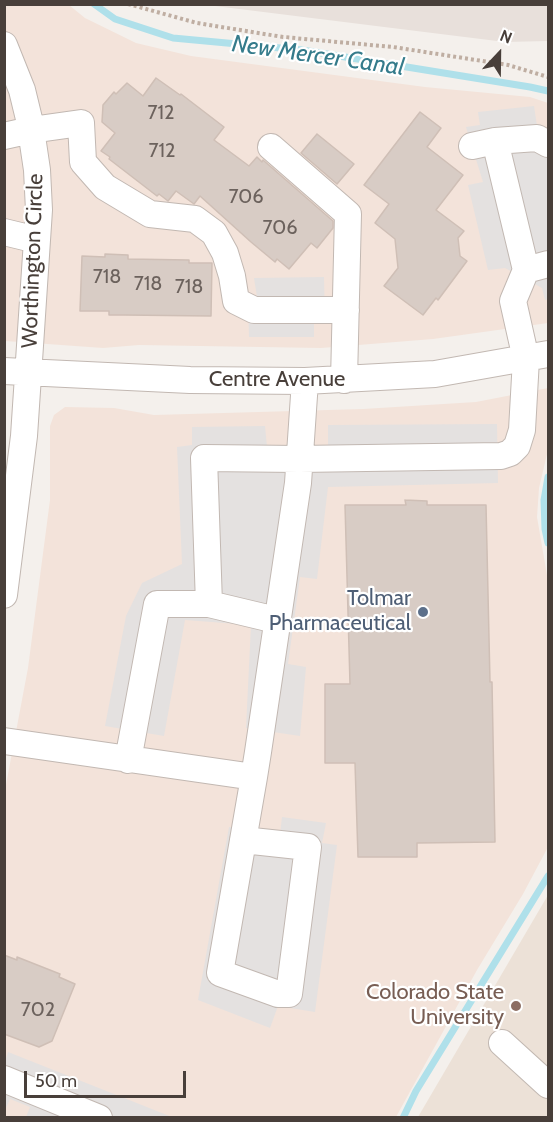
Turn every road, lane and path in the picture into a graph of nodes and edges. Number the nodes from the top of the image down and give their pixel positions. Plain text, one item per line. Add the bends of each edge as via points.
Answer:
1 (128, 4) edge
2 (4, 45) edge
3 (549, 77) edge
4 (31, 130) junction
5 (4, 136) edge
6 (549, 144) edge
7 (271, 147) dead end
8 (4, 232) edge
9 (37, 240) junction
10 (538, 267) edge
11 (346, 310) junction
12 (537, 357) edge
13 (16, 372) edge
14 (344, 380) junction
15 (304, 381) junction
16 (299, 459) junction
17 (4, 596) edge
18 (209, 604) junction
19 (276, 620) junction
20 (4, 741) edge
21 (128, 760) junction
22 (254, 777) junction
23 (243, 840) junction
24 (502, 1043) dead end
25 (4, 1080) edge
26 (549, 1085) edge
27 (99, 1118) edge

1 - 3 path via 261,34 393,46 508,65
2 - 4 street, Worthington Circle via 22,90
4 - 5 street
4 - 9 street, Worthington Circle via 38,180
4 - 11 street via 81,123 83,162 105,187 150,214 195,219 214,233 225,253 236,301 254,310
6 - 10 street via 537,138 483,143
7 - 11 street via 348,214
8 - 9 street
9 - 13 street, Worthington Circle
10 - 12 street via 513,301
11 - 14 street
12 - 14 street, Centre Avenue via 435,374
12 - 16 street via 522,429 517,446 510,453
13 - 15 street, Centre Avenue
13 - 17 street, Worthington Circle via 24,436
14 - 15 street, Centre Avenue
15 - 16 street
16 - 18 street via 204,458
16 - 19 street
18 - 19 street
18 - 21 street via 157,604
19 - 22 street
20 - 21 street
21 - 22 street
22 - 23 street
23 - 23 street via 220,973 278,994 289,994 308,847
24 - 26 street
25 - 27 street

